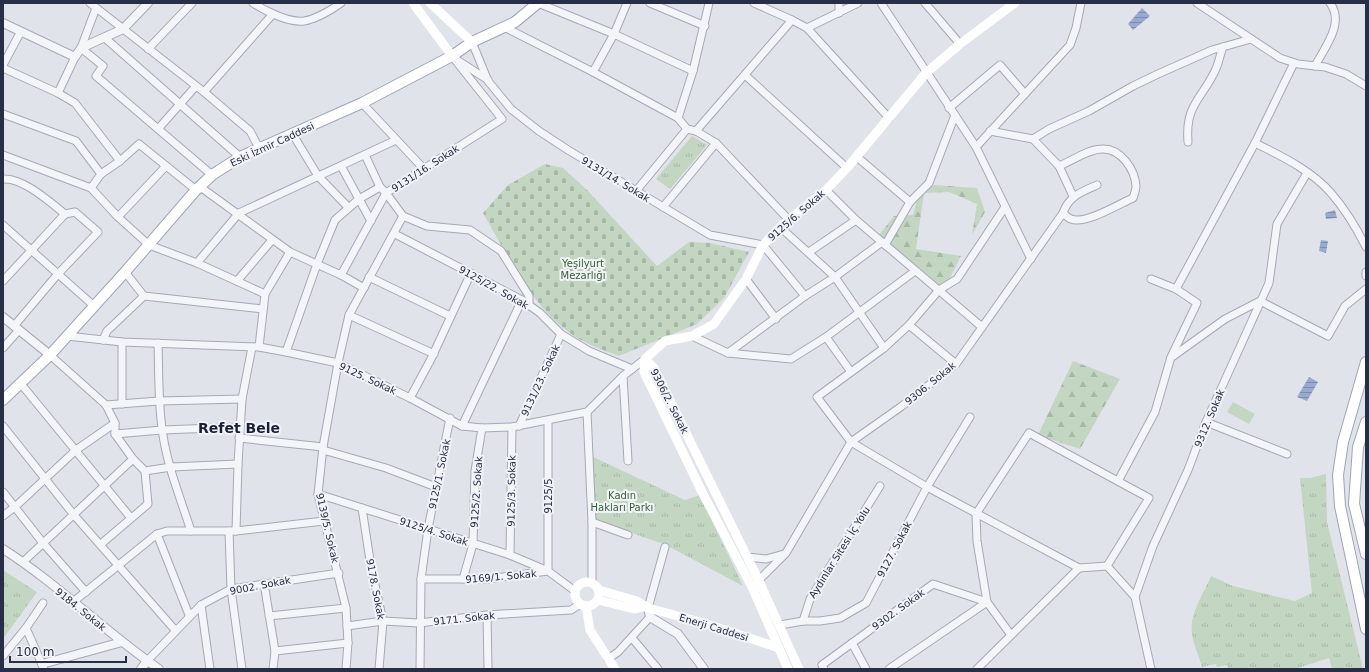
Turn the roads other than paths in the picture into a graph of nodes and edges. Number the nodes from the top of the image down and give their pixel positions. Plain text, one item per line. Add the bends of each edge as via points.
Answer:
1 (148, 3) edge
2 (192, 3) edge
3 (253, 3) edge
4 (341, 3) edge
5 (413, 3) edge
6 (538, 3) edge
7 (627, 3) edge
8 (650, 3) edge
9 (709, 3) edge
10 (754, 3) edge
11 (839, 3) edge
12 (858, 3) edge
13 (880, 3) edge
14 (925, 3) edge
15 (1015, 3) edge
16 (1081, 3) edge
17 (1198, 3) edge
18 (1330, 3) edge
19 (432, 4) edge
20 (93, 5) edge
21 (839, 13) junction
22 (272, 15) junction
23 (792, 20) junction
24 (3, 23) edge
25 (705, 26) junction
26 (504, 27) junction
27 (807, 28) junction
28 (124, 29) junction
29 (20, 33) junction
30 (614, 34) junction
31 (105, 38) junction
32 (1250, 40) junction
33 (472, 42) junction
34 (960, 44) junction
35 (1223, 47) junction
36 (81, 48) junction
37 (148, 49) junction
38 (452, 56) junction
39 (75, 57) junction
40 (1294, 63) junction
41 (3, 65) edge
42 (1314, 66) junction
43 (3, 68) edge
44 (693, 71) junction
45 (593, 72) junction
46 (926, 73) junction
47 (746, 75) junction
48 (488, 81) junction
49 (196, 86) junction
50 (1366, 86) edge
51 (204, 92) junction
52 (58, 93) junction
53 (1025, 94) junction
54 (362, 103) junction
55 (180, 104) junction
56 (949, 108) junction
57 (3, 114) edge
58 (955, 115) junction
59 (678, 118) junction
60 (889, 118) junction
61 (158, 129) junction
62 (687, 129) junction
63 (696, 131) junction
64 (990, 131) junction
65 (292, 133) junction
66 (1033, 139) junction
67 (396, 140) junction
68 (1188, 142) dead end
69 (716, 143) junction
70 (1255, 143) junction
71 (976, 147) junction
72 (259, 148) junction
73 (3, 155) edge
74 (365, 155) junction
75 (240, 157) junction
76 (857, 157) junction
77 (120, 161) junction
78 (166, 166) junction
79 (341, 166) junction
80 (1059, 166) junction
81 (422, 168) junction
82 (847, 168) junction
83 (1308, 173) junction
84 (101, 174) junction
85 (212, 175) junction
86 (318, 176) junction
87 (3, 179) edge
88 (1097, 186) dead end
89 (380, 187) junction
90 (91, 188) junction
91 (198, 188) junction
92 (826, 190) junction
93 (636, 191) junction
94 (386, 193) junction
95 (1073, 196) junction
96 (359, 199) junction
97 (910, 202) junction
98 (348, 207) junction
99 (663, 207) junction
100 (1005, 207) junction
101 (239, 213) junction
102 (1063, 213) junction
103 (65, 214) junction
104 (403, 216) junction
105 (118, 217) junction
106 (789, 220) junction
107 (856, 220) junction
108 (371, 221) junction
109 (3, 225) edge
110 (780, 227) junction
111 (395, 234) junction
112 (272, 240) junction
113 (884, 244) junction
114 (149, 245) junction
115 (763, 245) junction
116 (1366, 247) edge
117 (31, 249) junction
118 (290, 252) junction
119 (809, 252) junction
120 (1030, 259) junction
121 (197, 264) junction
122 (317, 264) junction
123 (915, 271) junction
124 (125, 272) junction
125 (1366, 272) edge
126 (471, 274) junction
127 (57, 275) junction
128 (341, 276) junction
129 (1366, 276) edge
130 (369, 277) junction
131 (835, 277) junction
132 (746, 279) junction
133 (1151, 279) dead end
134 (3, 281) edge
135 (238, 282) junction
136 (364, 288) junction
137 (1176, 289) junction
138 (1366, 289) edge
139 (939, 290) junction
140 (265, 294) junction
141 (144, 296) junction
142 (805, 296) junction
143 (522, 300) junction
144 (1260, 302) junction
145 (94, 306) junction
146 (529, 306) junction
147 (263, 309) junction
148 (860, 312) junction
149 (349, 315) junction
150 (450, 316) junction
151 (3, 317) edge
152 (776, 319) junction
153 (909, 325) junction
154 (982, 327) junction
155 (17, 328) junction
156 (561, 334) junction
157 (67, 336) junction
158 (692, 336) junction
159 (826, 337) junction
160 (103, 340) junction
161 (122, 342) junction
162 (158, 343) junction
163 (255, 347) junction
164 (3, 348) edge
165 (884, 348) junction
166 (286, 352) junction
167 (728, 353) junction
168 (50, 354) junction
169 (434, 354) junction
170 (1171, 357) junction
171 (644, 359) junction
172 (1366, 362) edge
173 (338, 363) junction
174 (956, 364) junction
175 (632, 369) junction
176 (851, 372) junction
177 (623, 376) junction
178 (21, 384) junction
179 (410, 398) junction
180 (242, 399) junction
181 (3, 400) edge
182 (159, 401) junction
183 (122, 404) junction
184 (106, 405) junction
185 (587, 412) junction
186 (970, 417) dead end
187 (450, 418) junction
188 (548, 421) junction
189 (1206, 422) junction
190 (1366, 422) edge
191 (115, 423) junction
192 (3, 426) edge
193 (462, 426) junction
194 (516, 426) junction
195 (240, 427) junction
196 (482, 428) junction
197 (162, 430) junction
198 (115, 434) junction
199 (239, 438) junction
200 (851, 442) junction
201 (323, 448) junction
202 (1362, 449) edge
203 (76, 450) junction
204 (1287, 454) dead end
205 (133, 459) junction
206 (628, 461) dead end
207 (238, 464) junction
208 (171, 468) junction
209 (145, 471) junction
210 (46, 478) junction
211 (1118, 481) junction
212 (106, 486) junction
213 (880, 486) dead end
214 (436, 487) junction
215 (927, 487) junction
216 (3, 492) edge
217 (318, 494) junction
218 (16, 506) junction
219 (362, 508) junction
220 (74, 514) junction
221 (976, 514) junction
222 (3, 516) edge
223 (131, 518) junction
224 (324, 521) junction
225 (592, 522) junction
226 (428, 529) junction
227 (191, 531) junction
228 (232, 531) junction
229 (157, 534) junction
230 (628, 535) dead end
231 (43, 543) junction
232 (102, 544) junction
233 (473, 544) junction
234 (665, 547) dead end
235 (3, 549) edge
236 (786, 553) junction
237 (1366, 554) edge
238 (510, 555) junction
239 (747, 557) junction
240 (23, 562) junction
241 (118, 564) junction
242 (1107, 566) junction
243 (1079, 568) junction
244 (548, 571) junction
245 (339, 573) junction
246 (421, 578) junction
247 (463, 579) junction
248 (264, 582) junction
249 (592, 583) junction
250 (756, 584) junction
251 (231, 589) junction
252 (599, 590) junction
253 (575, 591) junction
254 (86, 592) junction
255 (1136, 597) junction
256 (598, 600) junction
257 (73, 602) junction
258 (987, 602) junction
259 (43, 603) dead end
260 (201, 605) junction
261 (583, 605) junction
262 (346, 608) junction
263 (647, 611) junction
264 (189, 615) junction
265 (487, 615) junction
266 (269, 616) junction
267 (803, 620) junction
268 (383, 621) junction
269 (419, 623) junction
270 (780, 625) junction
271 (347, 626) junction
272 (26, 628) junction
273 (1366, 629) edge
274 (175, 630) junction
275 (1011, 635) junction
276 (632, 638) junction
277 (122, 642) junction
278 (348, 643) junction
279 (852, 643) junction
280 (779, 648) junction
281 (275, 651) junction
282 (3, 656) edge
283 (608, 659) junction
284 (147, 661) junction
285 (43, 666) edge
286 (141, 669) edge
287 (159, 669) edge
288 (210, 669) edge
289 (242, 669) edge
290 (273, 669) edge
291 (346, 669) edge
292 (379, 669) edge
293 (420, 669) edge
294 (488, 669) edge
295 (615, 669) edge
296 (658, 669) edge
297 (704, 669) edge
298 (788, 669) edge
299 (799, 669) edge
300 (824, 669) edge
301 (866, 669) edge
302 (889, 669) edge
303 (977, 669) edge
304 (1151, 669) edge

1 - 28 street
2 - 37 street
3 - 22 street
4 - 22 street via 327,12 303,21
5 - 38 main road
6 - 26 main road, Eski İzmir Caddesi via 515,22
6 - 30 street
7 - 30 street
8 - 25 street
9 - 25 street
10 - 23 street
11 - 21 street
12 - 21 street
13 - 46 street
14 - 34 street
15 - 34 main road, 9125/6. Sokak
16 - 53 street via 1070,45
17 - 32 street
18 - 42 street via 1336,14 1336,22
19 - 33 main road
20 - 28 street
20 - 36 street
21 - 27 street
22 - 51 street
23 - 27 street
23 - 47 street
24 - 29 street
25 - 44 street
26 - 33 main road, Eski İzmir Caddesi
26 - 45 street
27 - 60 street
28 - 31 street
28 - 37 street
29 - 39 street
29 - 41 street
30 - 44 street
30 - 45 street
31 - 36 street
31 - 55 street
32 - 35 street
32 - 40 street via 1280,58
33 - 38 main road, Eski İzmir Caddesi
33 - 48 street, 9131/14. Sokak
34 - 46 main road, 9125/6. Sokak
35 - 66 street via 1133,86 1089,111 1049,128
35 - 68 street via 1215,70 1196,98 1189,114
36 - 39 street
36 - 61 street via 103,66 96,76
37 - 49 street
38 - 48 street, 9131/14. Sokak
38 - 54 main road, Eski İzmir Caddesi
38 - 81 street, 9131/16. Sokak via 502,119
39 - 52 street
40 - 42 street
40 - 70 street
42 - 50 street via 1346,74
43 - 52 street
44 - 59 street
45 - 59 street
46 - 56 street
46 - 60 main road, 9125/6. Sokak
47 - 63 street
47 - 82 street
48 - 93 street, 9131/14. Sokak via 512,109 539,131
49 - 51 street
49 - 55 street
51 - 72 street via 250,131
52 - 77 street via 75,103
53 - 56 street via 1000,65
53 - 64 street
54 - 65 main road, Eski İzmir Caddesi
54 - 67 street
55 - 61 street
55 - 75 street
56 - 58 street
57 - 84 street via 76,141
58 - 71 street
58 - 97 street via 929,183
59 - 62 street
60 - 76 main road, 9125/6. Sokak
61 - 85 street
62 - 63 street
62 - 93 street
63 - 69 street
64 - 66 street
64 - 71 street
65 - 72 main road, Eski İzmir Caddesi
65 - 86 street
66 - 80 street
67 - 74 street
67 - 81 street
69 - 99 street
69 - 106 street
70 - 83 street
70 - 137 street
71 - 100 street
72 - 75 main road, Eski İzmir Caddesi
73 - 90 street
74 - 79 street
74 - 89 street
75 - 85 main road, Eski İzmir Caddesi
76 - 82 main road, 9125/6. Sokak
76 - 97 street
77 - 78 street via 139,144
77 - 84 street
78 - 91 street
78 - 105 street
79 - 86 street
79 - 96 street
80 - 95 street
80 - 102 street via 1092,151 1110,150 1122,157 1131,168 1136,187 1133,198 1095,216 1079,220 1070,219
81 - 94 street, 9131/16. Sokak
82 - 92 main road, 9125/6. Sokak
83 - 116 street via 1331,193
83 - 144 street, 9312. Sokak via 1277,224 1269,283
84 - 90 street
85 - 91 main road, Eski İzmir Caddesi
86 - 98 street
86 - 101 street
87 - 103 street via 11,178
88 - 95 street
89 - 94 street
89 - 96 street
90 - 105 street
91 - 101 street
91 - 114 main road, Eski İzmir Caddesi
92 - 106 main road, 9125/6. Sokak
92 - 107 street
93 - 99 street, 9131/14. Sokak
94 - 104 street
94 - 108 street, 9131/16. Sokak
95 - 102 street, 9306. Sokak
96 - 98 street
96 - 108 street
97 - 113 street
98 - 122 street via 335,220
99 - 115 street, 9131/14. Sokak via 710,235
100 - 120 street
100 - 139 street via 958,279
101 - 112 street
101 - 121 street
102 - 120 street, 9306. Sokak
103 - 117 street
103 - 127 street via 75,212 98,232
104 - 111 street, 9139/5. Sokak
104 - 146 street via 428,226 470,230 501,251 529,296
105 - 114 street
106 - 110 main road, 9125/6. Sokak
107 - 113 street
107 - 119 street
108 - 128 street, 9131/16. Sokak
109 - 117 street
110 - 115 main road, 9125/6. Sokak
110 - 119 street
111 - 126 street, 9125/22. Sokak
111 - 130 street, 9139/5. Sokak
112 - 118 street
112 - 135 street
113 - 123 street
113 - 131 street
114 - 121 street
114 - 124 main road, Eski İzmir Caddesi
115 - 132 main road, 9125/6. Sokak
115 - 142 street
117 - 127 street
117 - 134 street
118 - 122 street
118 - 140 street
119 - 131 street
120 - 154 street, 9306. Sokak
121 - 135 street
122 - 128 street
122 - 166 street
123 - 139 street
123 - 148 street
124 - 141 street
124 - 145 main road, Eski İzmir Caddesi
125 - 129 street
126 - 143 street, 9125/22. Sokak
126 - 150 street
127 - 145 street
127 - 155 street
128 - 136 street
130 - 136 street, 9139/5. Sokak
130 - 150 street
131 - 142 street
131 - 148 street
132 - 152 street
132 - 158 main road, 9125/6. Sokak via 714,324
133 - 137 street
135 - 140 street
136 - 149 street, 9139/5. Sokak
137 - 170 street via 1197,303
138 - 144 street via 1345,306 1328,336
139 - 153 street
139 - 154 street
140 - 147 street
141 - 147 street
141 - 160 street via 107,331
142 - 152 street
143 - 146 street, 9125/22. Sokak
143 - 193 street
144 - 170 street via 1225,319
144 - 189 street, 9312. Sokak
145 - 157 main road, Eski İzmir Caddesi
146 - 156 street, 9125/22. Sokak
147 - 163 street
148 - 159 street
148 - 165 street
149 - 169 street
149 - 173 street, 9139/5. Sokak
150 - 169 street
151 - 155 street
152 - 167 street
153 - 165 street
153 - 174 street
154 - 174 street, 9306. Sokak
155 - 164 street
155 - 168 street
156 - 175 street, 9125/22. Sokak via 589,351
156 - 194 street, 9131/23. Sokak
157 - 160 street, 9125. Sokak
157 - 168 main road, Eski İzmir Caddesi
158 - 167 street
158 - 171 main road, 9125/6. Sokak via 665,341
159 - 167 street via 791,360
159 - 176 street
160 - 161 street, 9125. Sokak
161 - 162 street, 9125. Sokak
161 - 183 street
162 - 163 street, 9125. Sokak
162 - 182 street
163 - 166 street, 9125. Sokak
163 - 180 street
165 - 176 street
166 - 173 street, 9125. Sokak
168 - 178 main road, Eski İzmir Caddesi
168 - 184 street
169 - 179 street
170 - 211 street via 1155,412
171 - 175 street, 9125/6. Sokak
171 - 239 main road, 9306/2. Sokak via 654,368
171 - 250 main road, 9306/2. Sokak via 644,372 702,492
172 - 273 main road via 1343,442 1338,475 1340,506
173 - 179 street, 9125. Sokak
173 - 201 street, 9139/5. Sokak
174 - 200 street, 9306. Sokak
175 - 177 street, 9125/6. Sokak
176 - 200 street via 817,397
177 - 185 street
177 - 206 street
178 - 181 main road, Eski İzmir Caddesi
178 - 203 street
179 - 187 street, 9125. Sokak
180 - 182 street
180 - 195 street
182 - 183 street
182 - 197 street
183 - 184 street
184 - 191 street
185 - 188 street, 9125. Sokak
185 - 225 street
186 - 215 street, 9127. Sokak
187 - 193 street, 9125. Sokak
187 - 214 street, 9125/1. Sokak
188 - 194 street, 9125. Sokak
188 - 244 street, 9125/5
189 - 204 street
189 - 255 street, 9312. Sokak via 1188,470 1153,546
190 - 202 main road
191 - 198 street
191 - 203 street
192 - 210 street
193 - 196 street, 9125. Sokak
194 - 196 street, 9125. Sokak
194 - 238 street, 9125/3. Sokak
195 - 197 street
195 - 199 street
196 - 233 street, 9125/2. Sokak via 475,471
197 - 198 street
197 - 208 street
198 - 205 street
199 - 201 street
199 - 207 street
200 - 215 street
200 - 236 street, 9306. Sokak
201 - 214 street
201 - 217 street, 9139/5. Sokak
202 - 237 main road via 1354,504
203 - 210 street
203 - 212 street
205 - 209 street
205 - 212 street
207 - 208 street
207 - 228 street
208 - 209 street
208 - 227 street
209 - 223 street via 148,504
210 - 218 street
210 - 220 street
211 - 221 street via 1029,432
211 - 242 street via 1149,498
212 - 220 street
212 - 223 street
213 - 267 street, Aydınlar Sitesi İç Yolu via 810,599
214 - 226 street, 9125/1. Sokak
215 - 221 street
215 - 267 street, 9127. Sokak via 866,603 840,618
216 - 218 street
217 - 219 street, 9125/4. Sokak
217 - 224 street, 9139/5. Sokak
218 - 222 street
218 - 231 street
219 - 226 street, 9125/4. Sokak
219 - 268 street, 9178. Sokak
220 - 231 street
220 - 232 street
221 - 243 street
221 - 258 street
223 - 232 street
224 - 228 street
224 - 245 street, 9139/5. Sokak
225 - 230 street
225 - 249 street
226 - 233 street, 9125/4. Sokak
226 - 246 street
227 - 228 street
227 - 229 street via 167,531
228 - 251 street
229 - 241 street
229 - 264 street
231 - 240 street
231 - 254 street
232 - 241 street
233 - 238 street, 9125/4. Sokak
233 - 247 street, 9125/2. Sokak
234 - 263 street
235 - 240 street, 9184. Sokak
236 - 239 street via 766,559
236 - 250 street, 9306. Sokak
238 - 244 street, 9125/4. Sokak
239 - 250 main road, 9306/2. Sokak
240 - 257 street, 9184. Sokak
241 - 254 street
241 - 274 street
242 - 243 street
242 - 255 street
243 - 275 street
244 - 247 street, 9169/1. Sokak via 488,579
244 - 253 street, 9169/1. Sokak
245 - 248 street, 9002. Sokak
245 - 262 street, 9139/5. Sokak
246 - 247 street, 9169/1. Sokak
246 - 269 street
248 - 251 street, 9002. Sokak
248 - 266 street
249 - 252 main road
249 - 253 main road via 581,583
250 - 270 main road, 9306/2. Sokak
250 - 280 main road, 9306/2. Sokak
251 - 260 street, 9002. Sokak
251 - 289 street
252 - 256 main road
252 - 263 main road via 637,601
253 - 261 main road via 576,598
254 - 257 street
255 - 304 street
256 - 261 main road via 593,605
256 - 263 main road
257 - 277 street, 9184. Sokak
258 - 275 street
258 - 279 street, 9302. Sokak via 933,584
258 - 302 street
259 - 272 street
260 - 264 street, 9002. Sokak
260 - 288 street
261 - 265 street, 9171. Sokak via 571,610
261 - 283 main road via 590,630
262 - 266 street
262 - 271 street, 9139/5. Sokak
263 - 276 street
263 - 280 main road, Enerji Caddesi via 704,623
263 - 297 street via 678,634
264 - 274 street, 9002. Sokak
265 - 269 street, 9171. Sokak
265 - 294 street
266 - 281 street
267 - 270 street, 9127. Sokak
268 - 269 street, 9171. Sokak
268 - 271 street, 9171. Sokak
268 - 292 street, 9178. Sokak
269 - 293 street
270 - 299 main road, 9306/2. Sokak
271 - 278 street, 9139/5. Sokak
272 - 282 street
272 - 285 street
274 - 284 street, 9002. Sokak
275 - 303 street
276 - 283 street
276 - 296 street
277 - 284 street, 9184. Sokak
277 - 285 street
278 - 281 street
278 - 291 street, 9139/5. Sokak
279 - 300 street, 9302. Sokak via 822,665
279 - 301 street
280 - 298 main road, 9306/2. Sokak
281 - 290 street
283 - 295 main road
284 - 286 street, 9002. Sokak
284 - 287 street, 9184. Sokak

